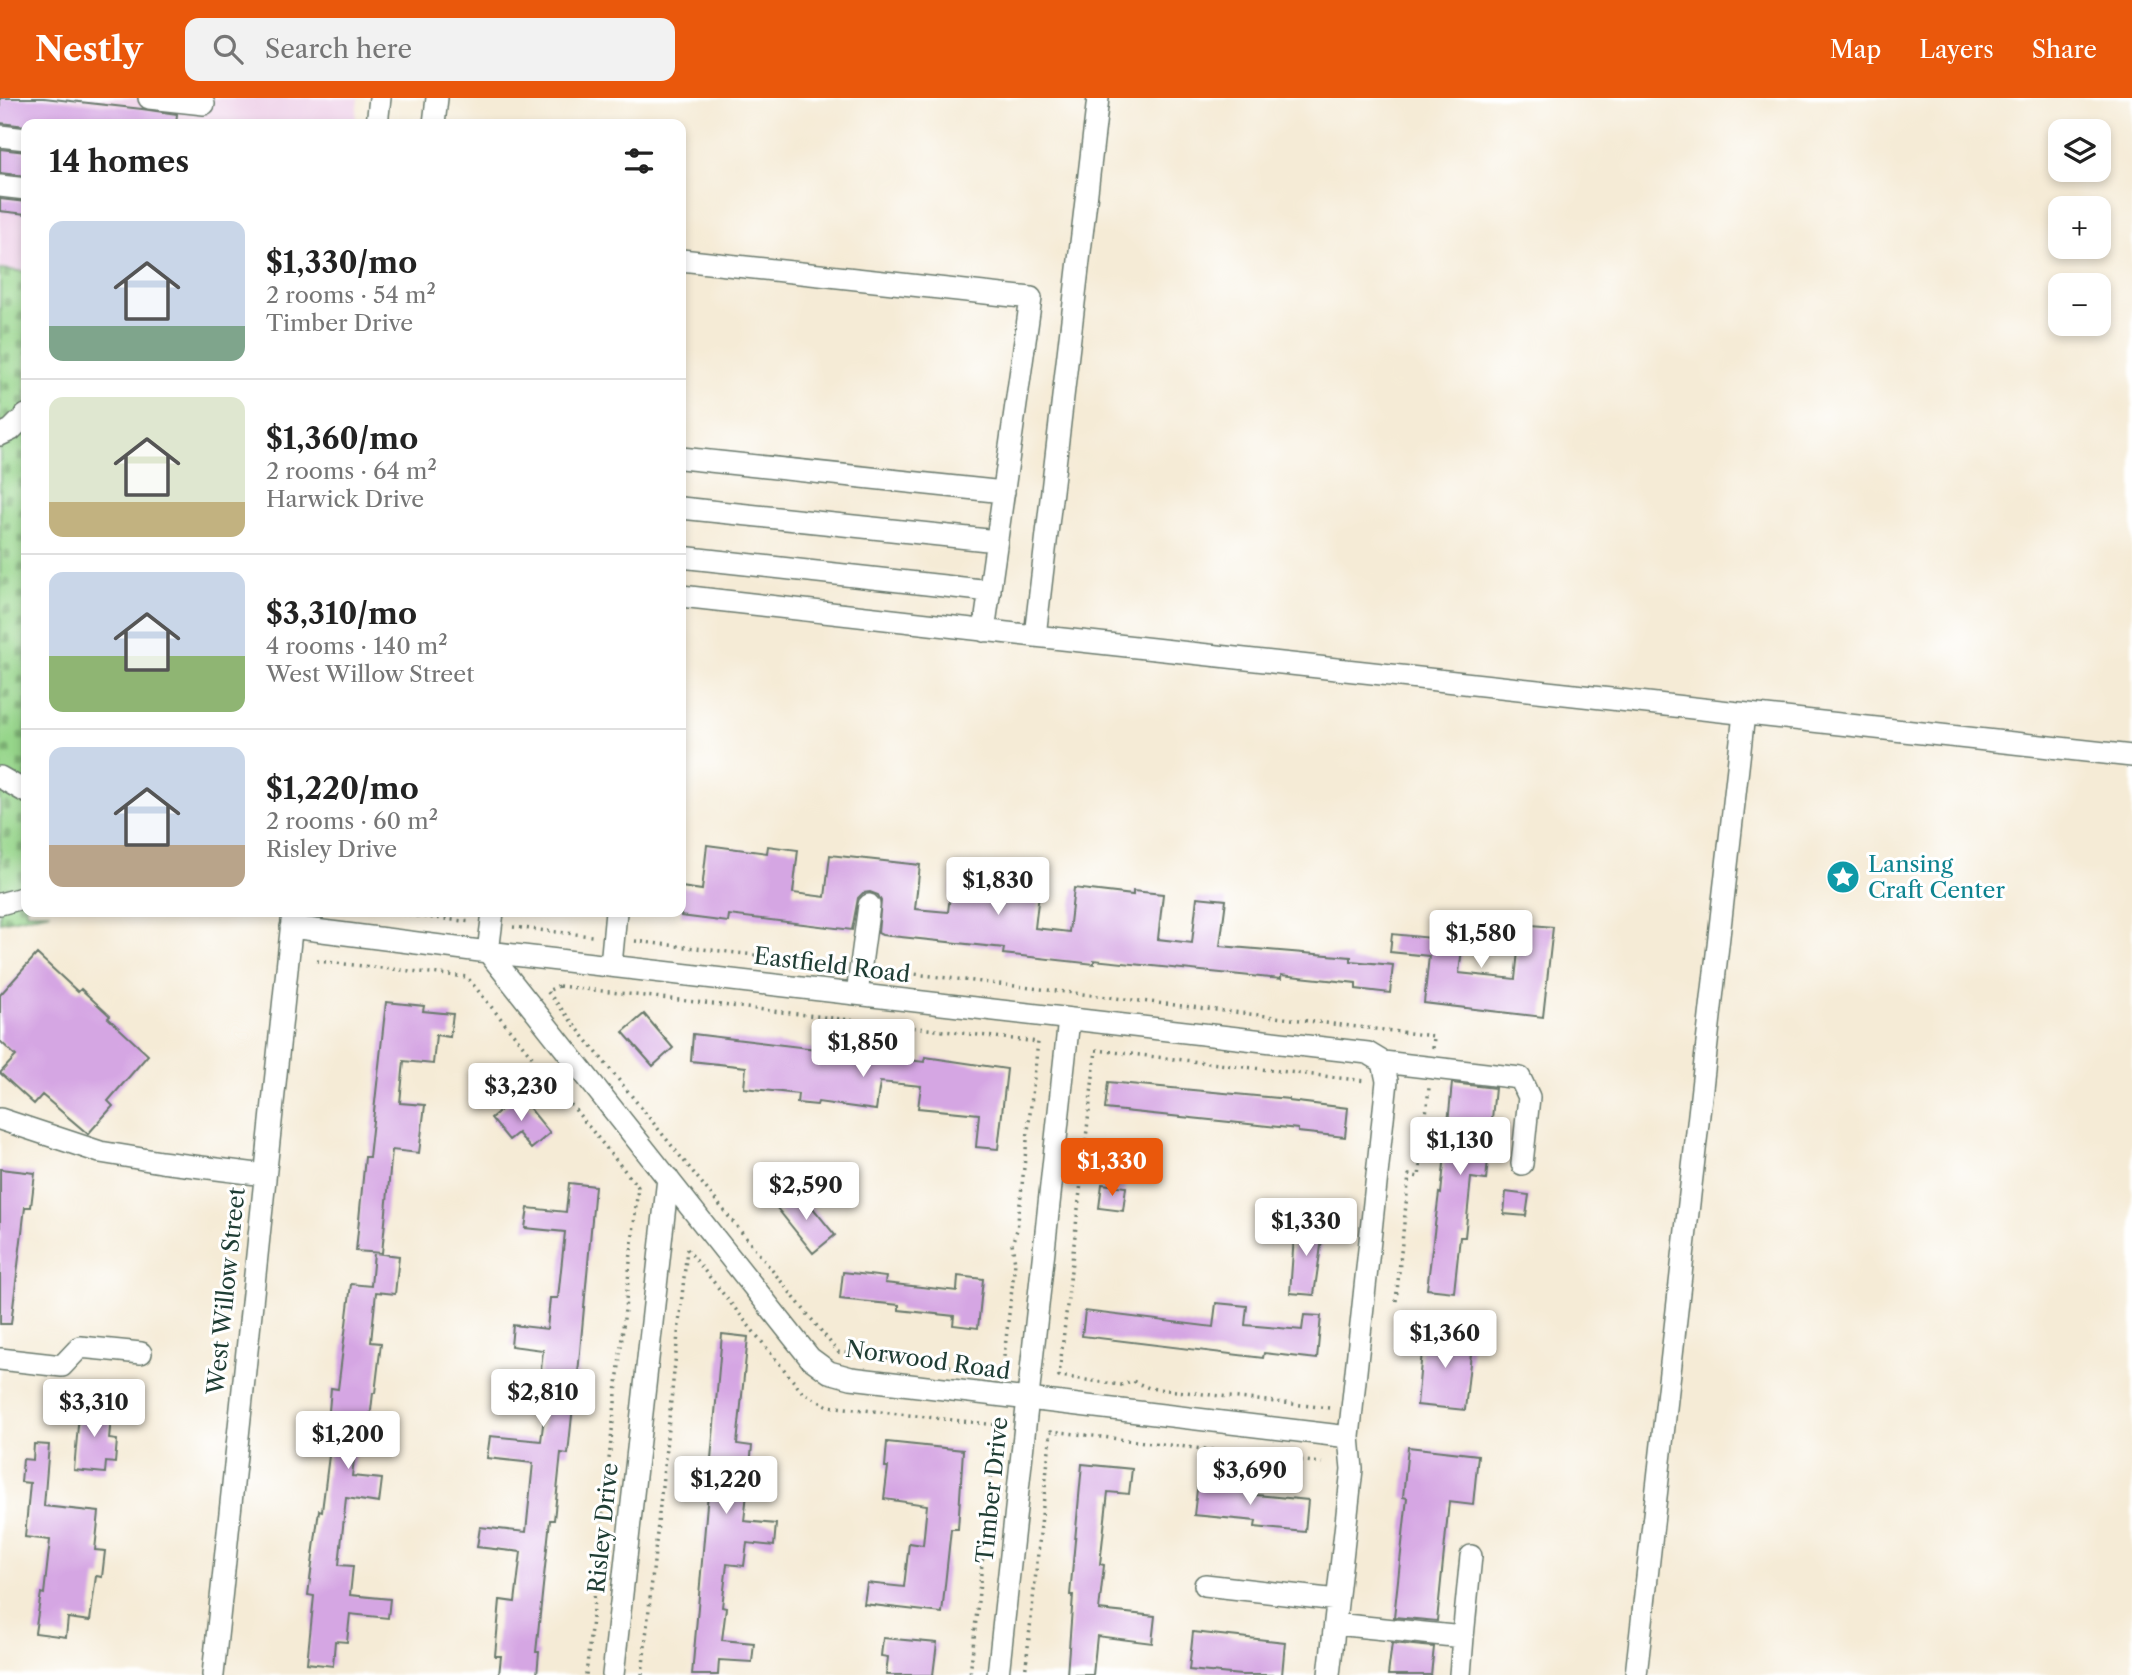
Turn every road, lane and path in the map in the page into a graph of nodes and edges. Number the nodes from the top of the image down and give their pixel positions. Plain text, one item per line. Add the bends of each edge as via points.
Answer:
1 (149, 98) edge
2 (380, 98) edge
3 (437, 98) edge
4 (1098, 98) edge
5 (203, 109) edge
6 (378, 119) edge
7 (435, 119) edge
8 (0, 136) edge
9 (21, 138) edge
10 (0, 186) edge
11 (21, 188) edge
12 (686, 261) edge
13 (21, 420) edge
14 (0, 435) edge
15 (686, 458) edge
16 (1004, 492) junction
17 (686, 509) edge
18 (997, 541) junction
19 (686, 558) edge
20 (990, 590) junction
21 (686, 597) edge
22 (984, 631) junction
23 (1035, 636) junction
24 (1744, 714) junction
25 (2132, 756) edge
26 (0, 777) edge
27 (21, 789) edge
28 (21, 898) edge
29 (0, 904) edge
30 (869, 905) dead end
31 (492, 917) edge
32 (616, 917) edge
33 (292, 919) edge
34 (488, 952) junction
35 (317, 961) dead end
36 (611, 965) junction
37 (857, 994) junction
38 (1069, 1019) junction
39 (1376, 1057) junction
40 (1368, 1082) dead end
41 (0, 1119) edge
42 (1522, 1164) dead end
43 (265, 1175) junction
44 (668, 1178) junction
45 (141, 1353) dead end
46 (0, 1359) edge
47 (1002, 1373) joint
48 (1028, 1401) junction
49 (1329, 1408) dead end
50 (1349, 1437) junction
51 (1322, 1464) dead end
52 (1471, 1556) dead end
53 (1205, 1585) dead end
54 (1337, 1600) junction
55 (1335, 1624) junction
56 (1463, 1637) junction
57 (213, 1675) edge
58 (586, 1675) edge
59 (613, 1675) edge
60 (642, 1675) edge
61 (970, 1675) edge
62 (998, 1675) edge
63 (1025, 1675) edge
64 (1329, 1675) edge
65 (1460, 1675) edge
66 (1636, 1675) edge

1 - 5 street
2 - 6 street
3 - 7 street
4 - 23 street
8 - 9 street
10 - 11 street
12 - 16 street via 1031,299
13 - 14 street
15 - 16 street
16 - 18 street
17 - 18 street
18 - 20 street
19 - 20 street
20 - 22 street
21 - 22 street
22 - 23 street
23 - 24 street
24 - 25 street
24 - 66 street
26 - 27 street
28 - 29 street
30 - 37 street
31 - 34 street
32 - 36 street
33 - 34 street, Eastfield Road
33 - 43 street, West Willow Street
34 - 36 street, Eastfield Road
34 - 44 street, Norwood Road
35 - 58 path via 467,977 638,1187
36 - 37 street, Eastfield Road
37 - 38 street, Eastfield Road
38 - 39 street, Eastfield Road
38 - 48 street, Timber Drive
39 - 42 street, Eastfield Road via 1520,1078 1529,1097
39 - 50 street via 1387,1081
40 - 49 path via 1096,1050 1059,1376 1121,1385 1133,1381 1149,1388
41 - 43 street via 100,1152
43 - 57 street, West Willow Street
44 - 48 street, Norwood Road via 810,1358 829,1372
44 - 59 street, Risley Drive
45 - 46 street via 80,1347 62,1366
47 - 47 path via 1015,1263 1012,1243 1038,1042 559,986 548,991 838,1352
48 - 50 street, Norwood Road
48 - 62 street, Timber Drive
50 - 54 street via 1352,1469
51 - 63 path via 1051,1431
52 - 56 street
53 - 54 street
54 - 55 street
55 - 56 street
55 - 64 street
56 - 65 street
60 - 61 path via 687,1250 803,1393 828,1406 997,1425

